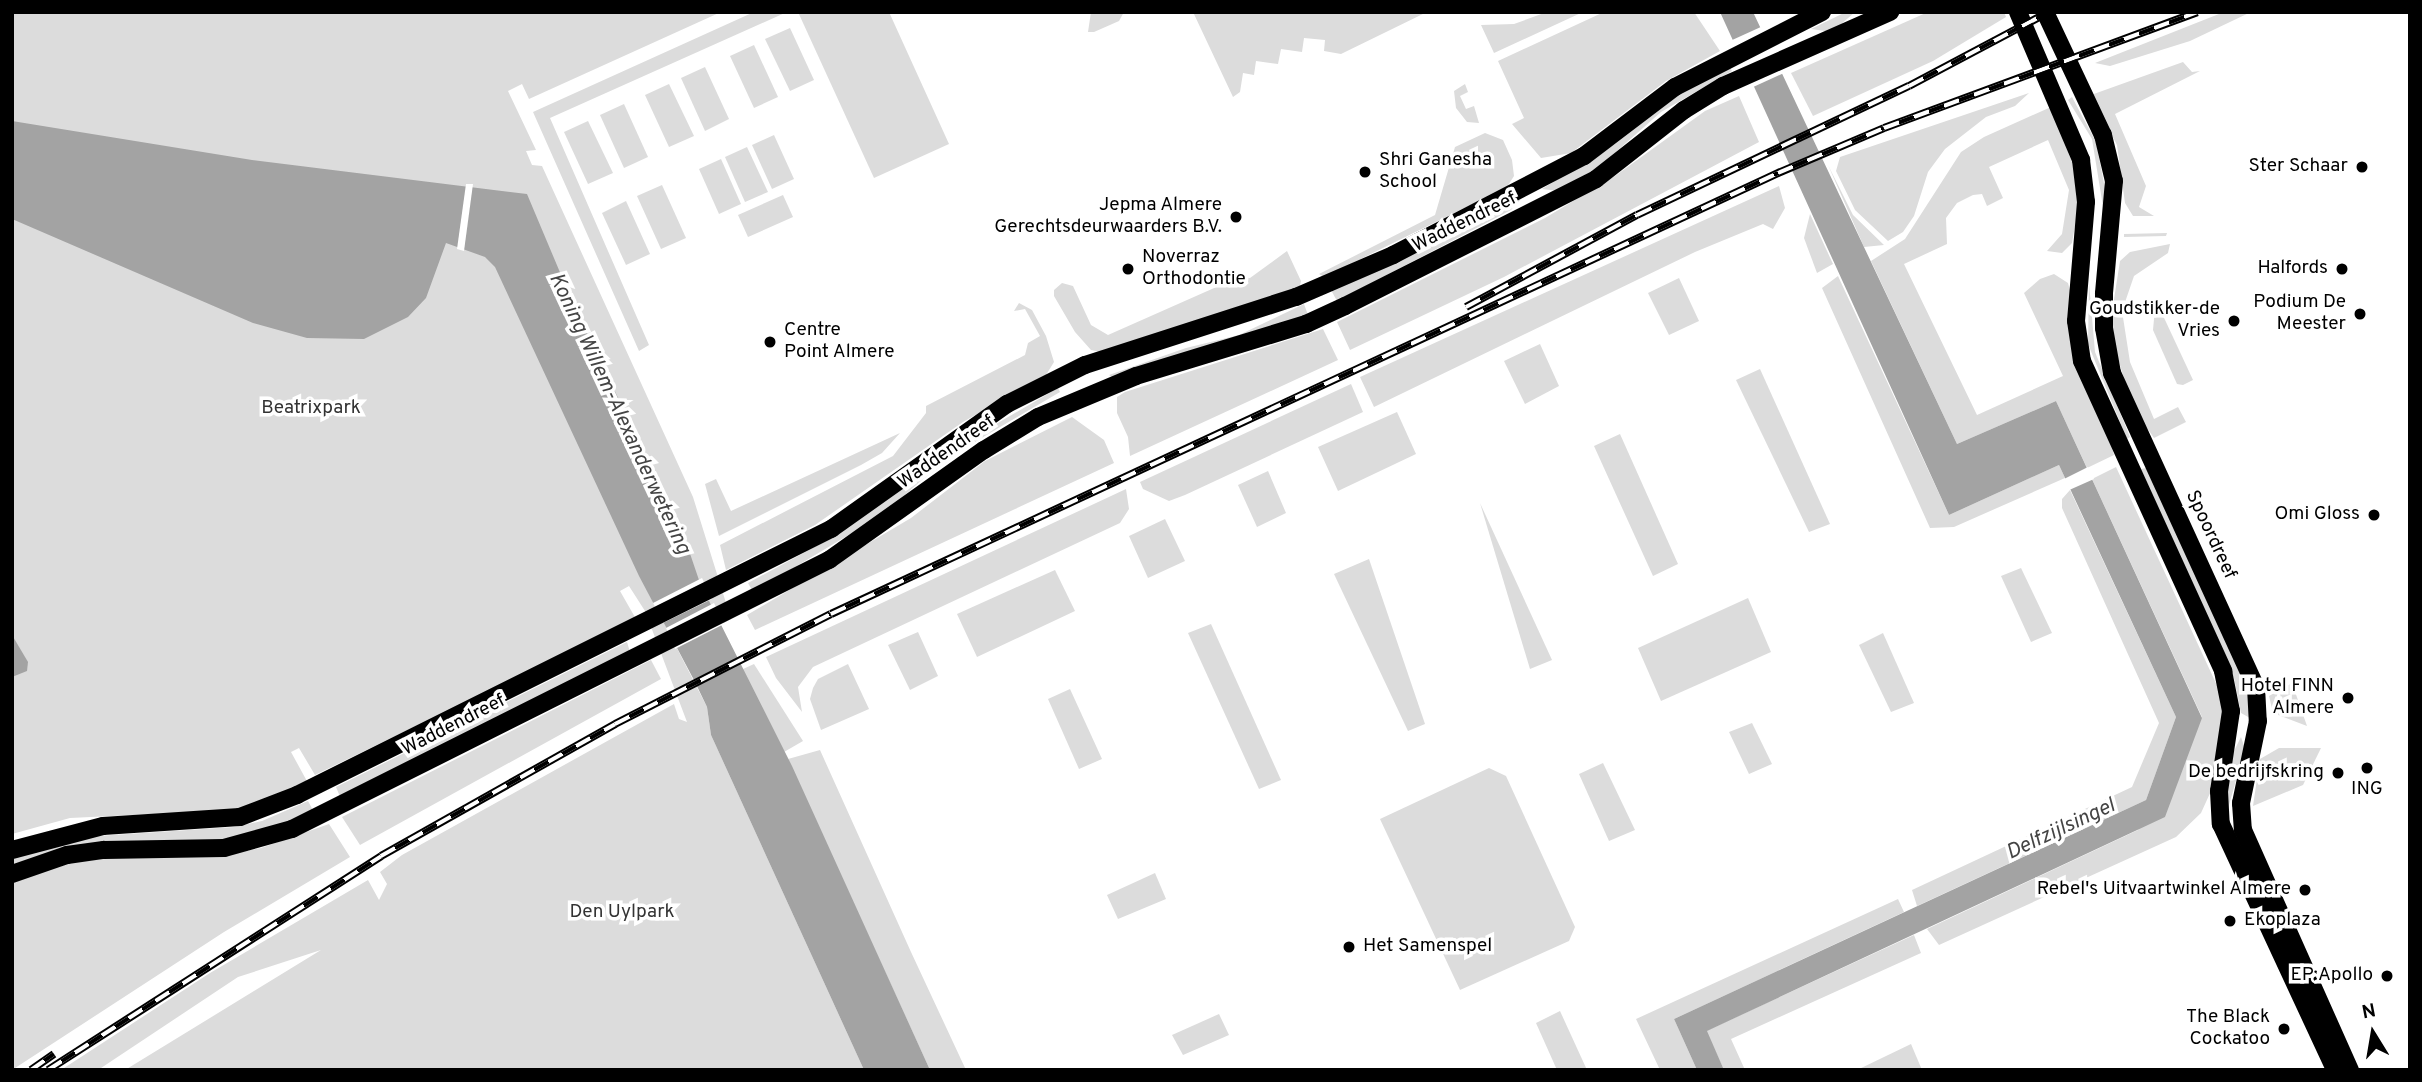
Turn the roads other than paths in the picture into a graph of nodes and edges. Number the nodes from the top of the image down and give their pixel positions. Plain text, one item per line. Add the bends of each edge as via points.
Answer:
1 (1822, 12) edge
2 (1890, 12) edge
3 (2018, 12) edge
4 (2045, 12) edge
5 (12, 850) edge
6 (12, 874) edge
7 (2335, 1070) edge
8 (2350, 1070) edge

1 - 5 main road, Waddendreef via 1715,63 1675,87 1584,156 1480,212 1296,297 1085,365 1007,404 831,529 298,795 240,817 103,826
2 - 6 main road, Waddendreef via 1723,86 1684,110 1596,179 1345,306 1306,324 1136,376 1038,417 829,560 311,821 242,845 90,851
3 - 7 main road via 2081,160 2086,202 2079,340 2082,361 2229,692 2230,724 2219,791 2221,824
4 - 8 main road, Spoordreef via 2108,152 2115,210 2104,328 2112,373 2253,674 2258,721 2241,803 2243,830

